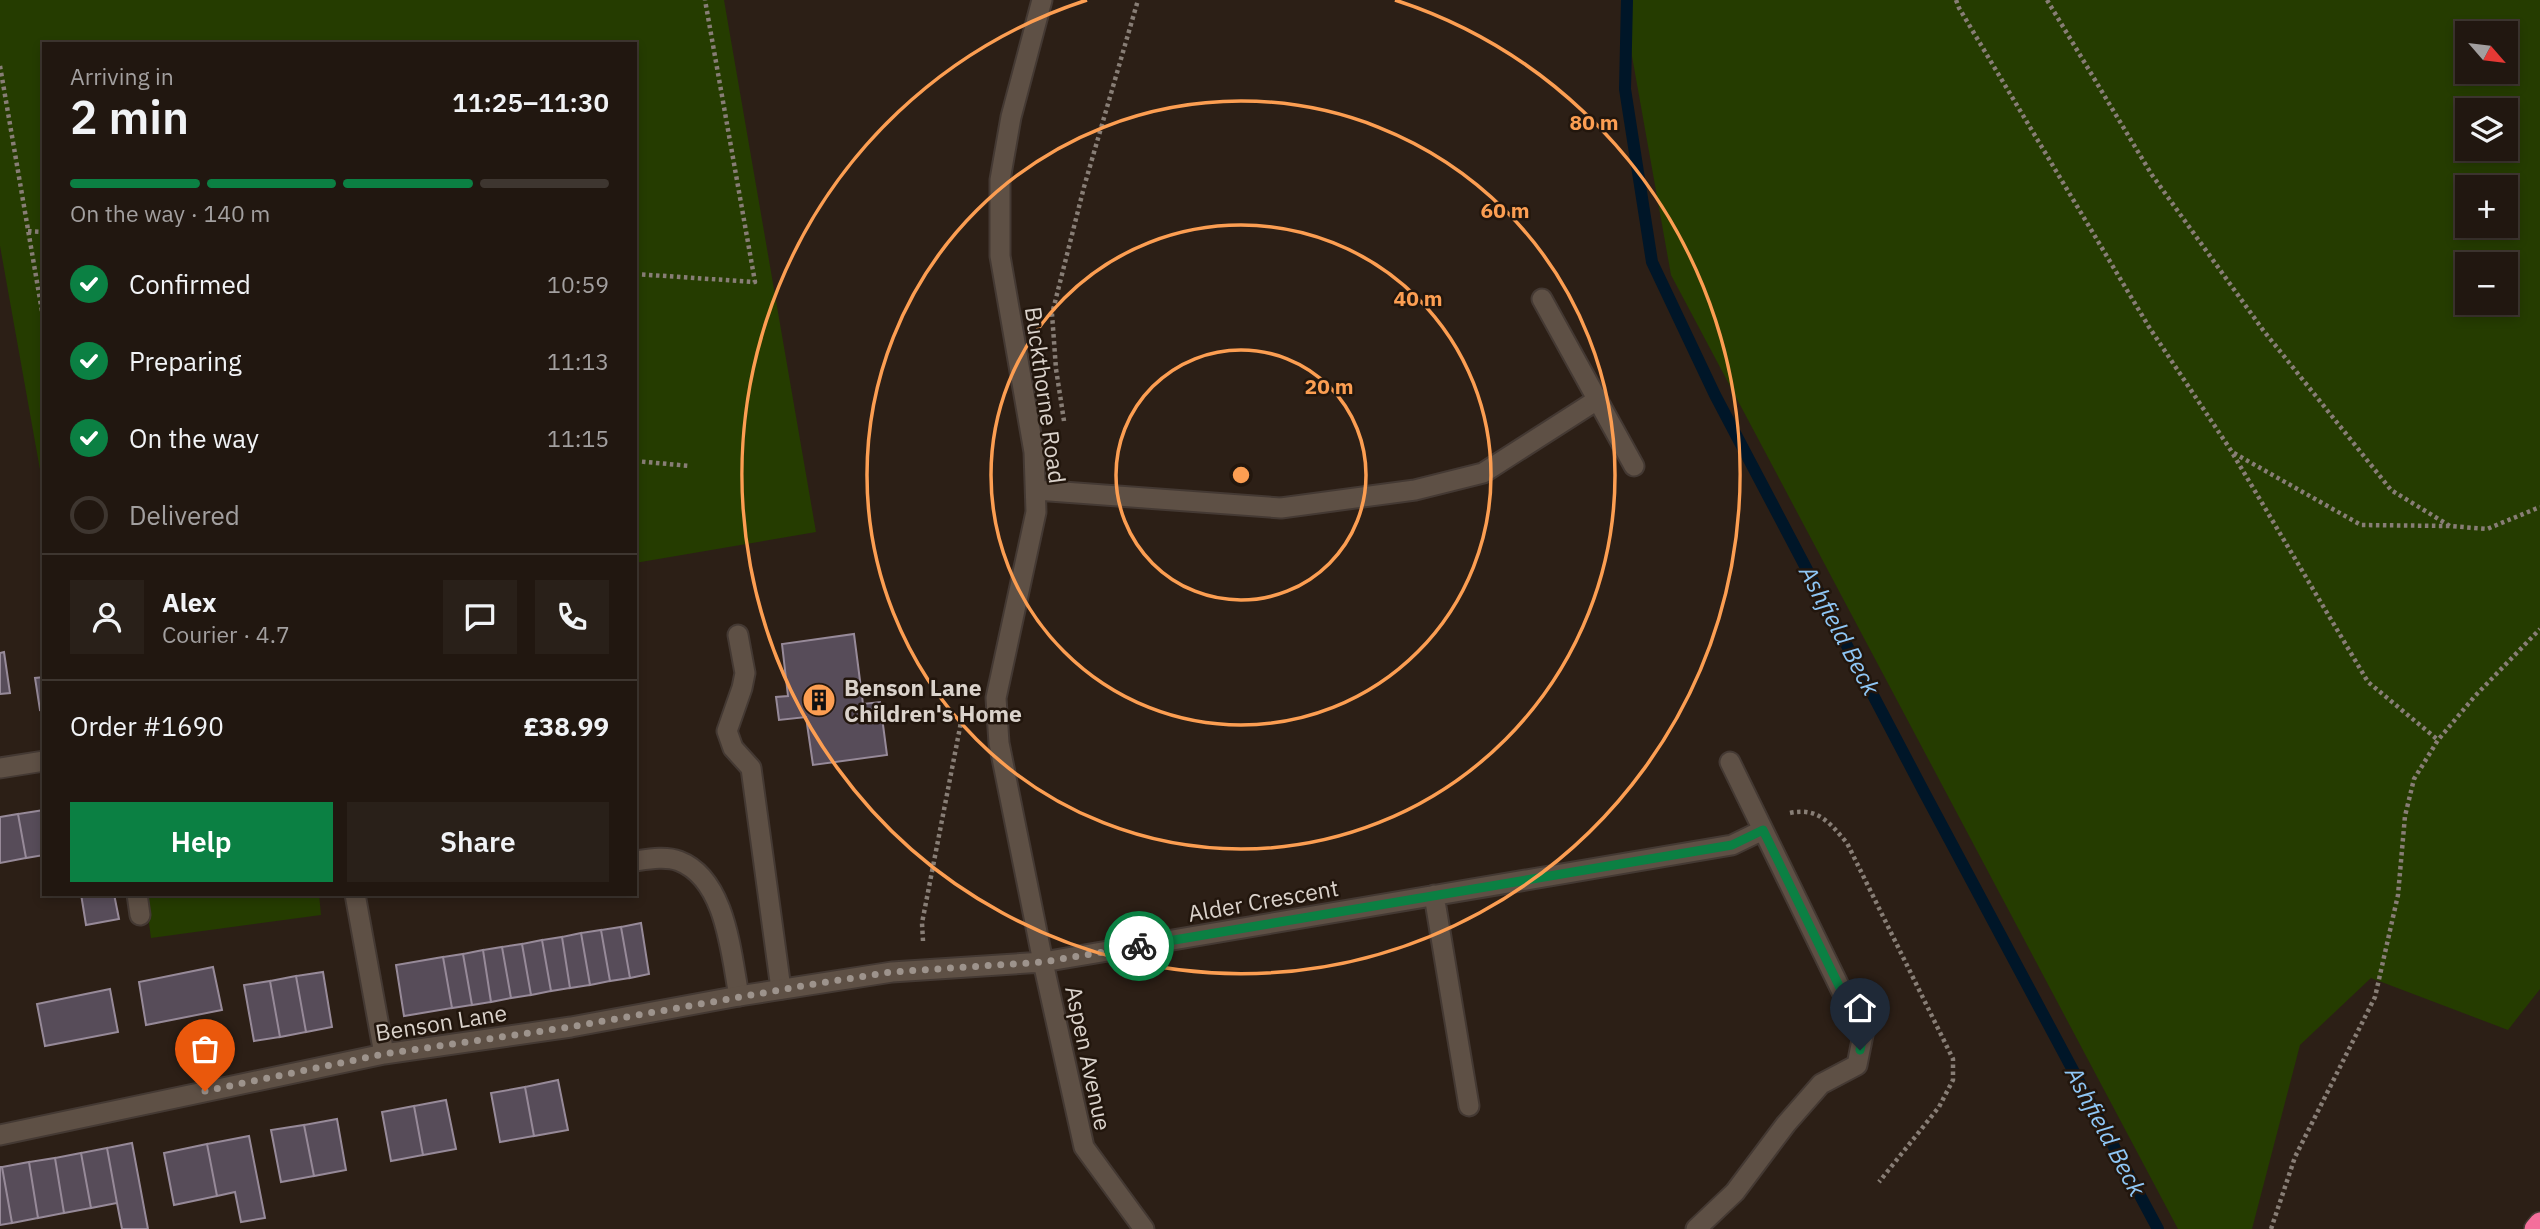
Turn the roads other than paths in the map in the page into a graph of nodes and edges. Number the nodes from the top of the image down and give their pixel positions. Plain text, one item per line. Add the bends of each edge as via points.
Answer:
1 (1042, 0) edge
2 (1542, 299) dead end
3 (1598, 400) junction
4 (1634, 466) dead end
5 (1036, 490) junction
6 (738, 635) dead end
7 (42, 761) edge
8 (1730, 762) dead end
9 (0, 768) edge
10 (1763, 830) junction
11 (637, 861) edge
12 (1434, 895) junction
13 (137, 896) edge
14 (355, 896) edge
15 (141, 915) dead end
16 (1043, 962) junction
17 (891, 972) joint
18 (781, 989) junction
19 (739, 996) junction
20 (384, 1054) junction
21 (1469, 1106) dead end
22 (0, 1135) edge
23 (2540, 1223) edge
24 (1144, 1229) edge
25 (1696, 1229) edge
26 (2535, 1229) edge

1 - 5 street, Buckthorne Road via 1011,117 1000,180 1000,257 1034,452
2 - 3 street
3 - 4 street
3 - 5 street via 1483,473 1415,490 1281,508
5 - 16 street, Buckthorne Road via 1037,512 996,698 999,743
6 - 18 street via 745,673 727,731 733,748 751,768
7 - 9 street
8 - 10 street
10 - 12 street, Alder Crescent via 1732,845
10 - 25 street via 1863,1035 1857,1065 1821,1084 1735,1192
11 - 19 street via 679,860 699,874 715,895
12 - 16 street, Alder Crescent
12 - 21 street
13 - 15 street
14 - 20 street
16 - 17 street, Alder Crescent
16 - 24 street, Aspen Avenue via 1084,1147
17 - 18 street, Benson Lane
18 - 19 street, Benson Lane
19 - 20 street, Benson Lane
20 - 22 street, Benson Lane
23 - 26 highway

